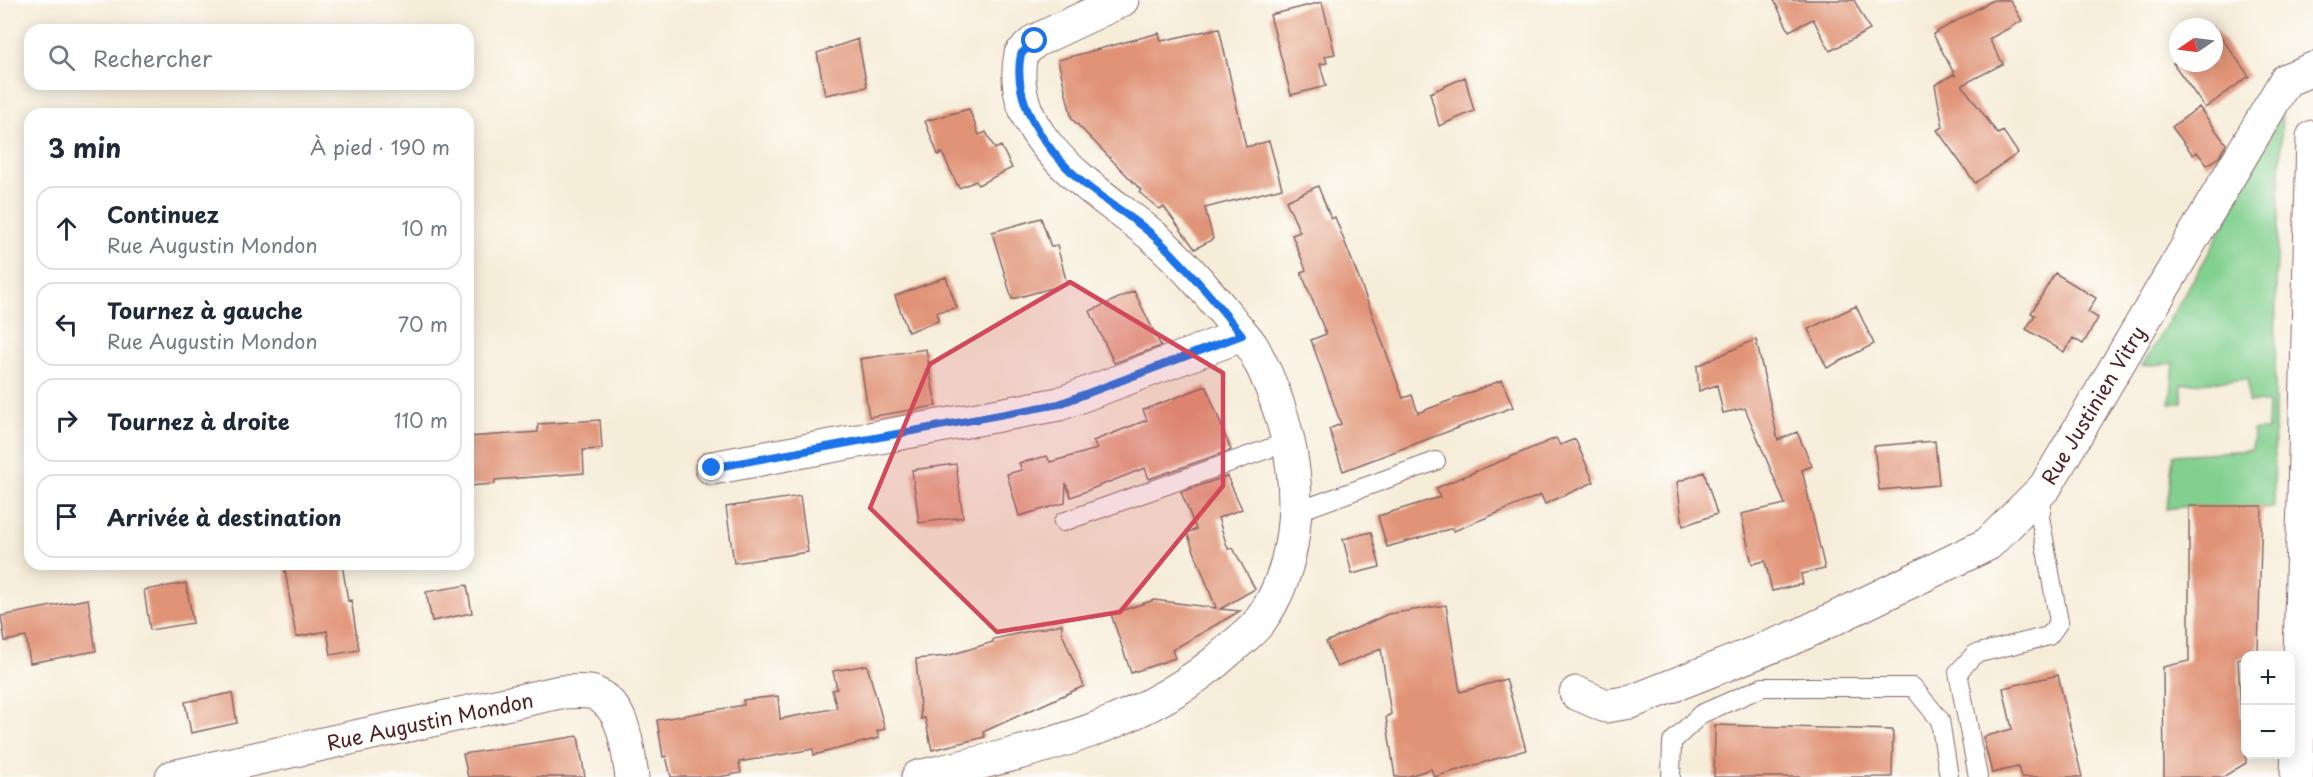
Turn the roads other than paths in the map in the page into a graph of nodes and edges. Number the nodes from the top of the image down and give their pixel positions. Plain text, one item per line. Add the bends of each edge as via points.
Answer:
1 (1122, 0) edge
2 (2313, 69) edge
3 (2313, 137) edge
4 (1242, 335) junction
5 (1290, 441) junction
6 (1436, 461) dead end
7 (712, 468) dead end
8 (2045, 487) junction
9 (1296, 512) junction
10 (1063, 522) dead end
11 (1576, 693) dead end
12 (1026, 764) edge
13 (172, 777) edge
14 (632, 777) edge
15 (918, 777) edge
16 (1671, 777) edge
17 (1949, 777) edge
18 (1978, 777) edge
19 (2297, 777) edge

1 - 4 street via 1035,41 1021,54 1019,76 1024,99 1042,137 1061,161 1156,238
2 - 8 street, Rue Justinien Vitry via 2286,80
3 - 19 street
4 - 5 street via 1252,347
4 - 7 street via 1059,404
5 - 9 street
5 - 10 lane
6 - 9 lane
8 - 11 street, Rue Justinien Vitry via 1988,544 1798,636 1631,702 1606,705
8 - 18 lane via 2040,517 2059,622 2049,636 1975,654 1958,672
9 - 12 street via 1290,561 1277,591 1260,622 1215,664 1171,694
12 - 15 street
13 - 14 street, Rue Augustin Mondon via 561,692 593,693 610,705 620,719
16 - 17 lane via 1672,742 1679,735 1701,714 1763,687 1913,687 1940,720

